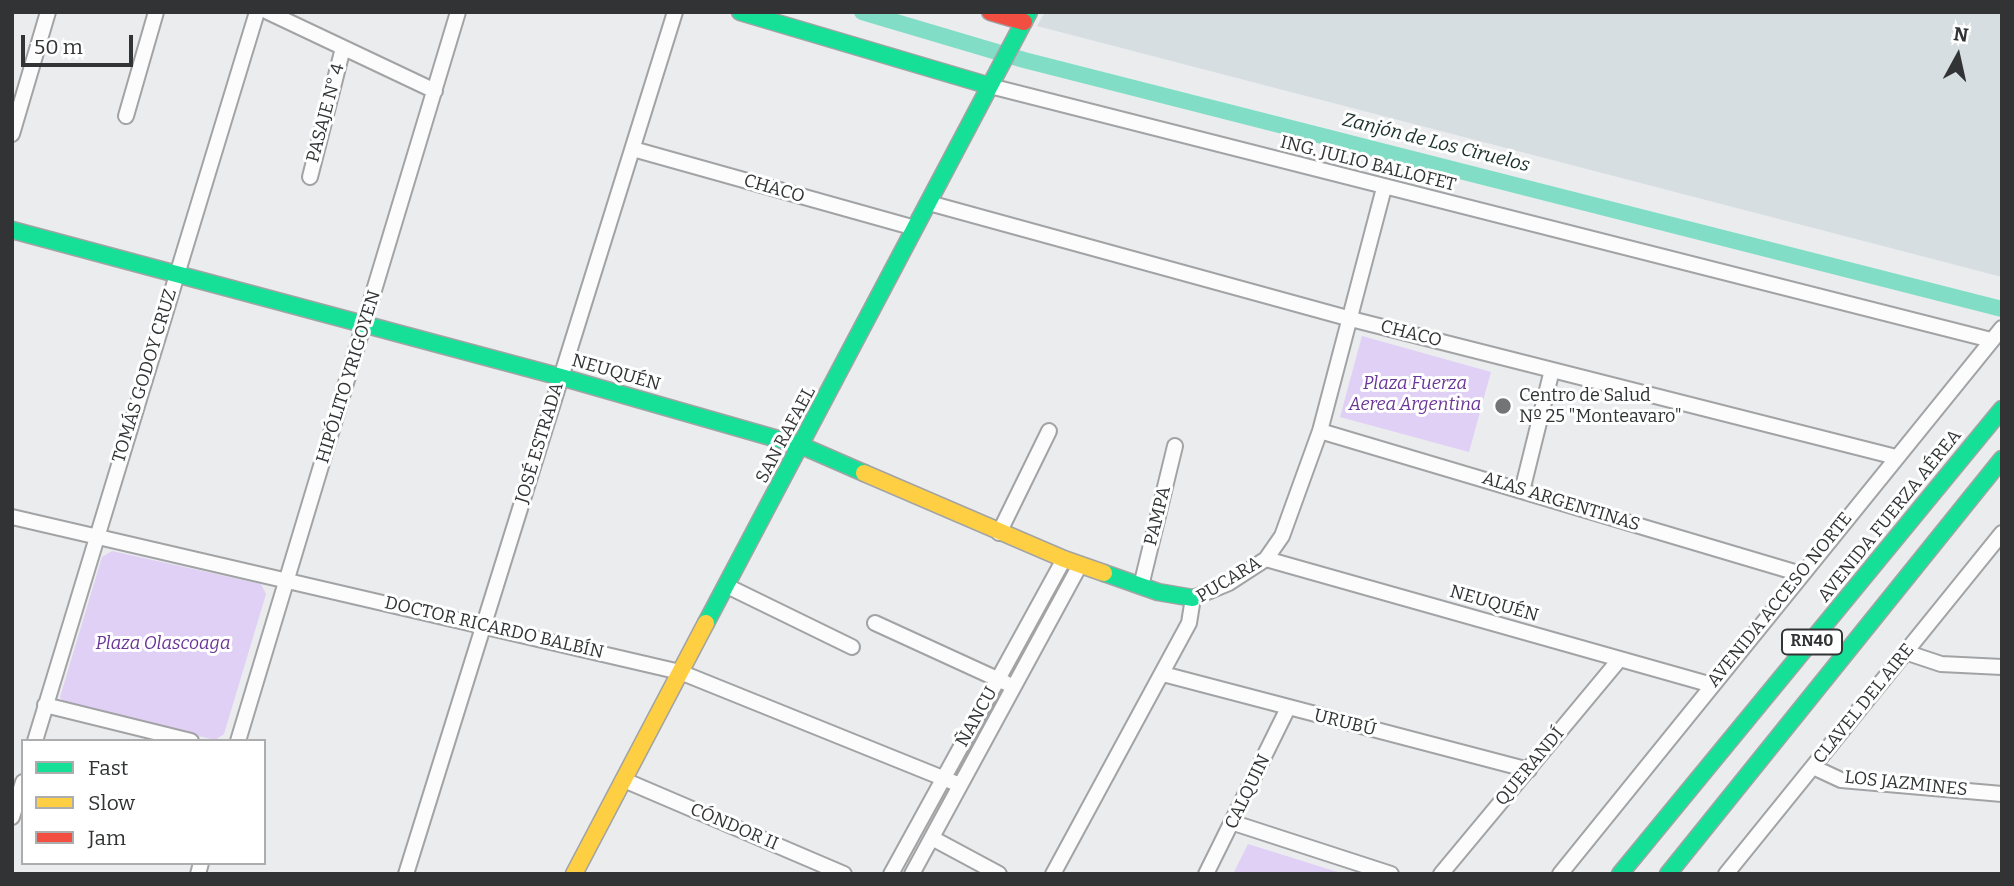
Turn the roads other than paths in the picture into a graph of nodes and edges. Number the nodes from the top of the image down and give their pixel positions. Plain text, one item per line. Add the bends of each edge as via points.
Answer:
1 (48, 12) edge
2 (156, 12) edge
3 (257, 12) edge
4 (268, 12) edge
5 (458, 12) edge
6 (675, 12) edge
7 (740, 12) edge
8 (990, 12) edge
9 (1024, 23) edge
10 (343, 48) junction
11 (993, 80) junction
12 (435, 91) junction
13 (126, 116) dead end
14 (12, 134) edge
15 (633, 149) junction
16 (310, 177) dead end
17 (1384, 188) junction
18 (929, 203) junction
19 (915, 228) junction
20 (12, 230) edge
21 (177, 274) junction
22 (1351, 319) junction
23 (365, 325) junction
24 (2002, 328) edge
25 (1991, 340) junction
26 (1552, 370) junction
27 (561, 377) junction
28 (2002, 410) edge
29 (1049, 431) dead end
30 (1320, 431) junction
31 (802, 446) junction
32 (1175, 446) dead end
33 (1896, 457) junction
34 (2002, 459) edge
35 (1522, 491) junction
36 (12, 517) edge
37 (999, 533) junction
38 (2002, 533) edge
39 (95, 536) junction
40 (1266, 559) junction
41 (1072, 562) junction
42 (1801, 574) junction
43 (287, 579) junction
44 (727, 586) junction
45 (1141, 586) junction
46 (1193, 598) junction
47 (875, 622) dead end
48 (484, 625) junction
49 (852, 647) dead end
50 (1906, 652) junction
51 (1619, 660) junction
52 (2002, 667) edge
53 (680, 672) junction
54 (1163, 674) junction
55 (998, 679) junction
56 (1712, 685) junction
57 (1014, 687) junction
58 (45, 705) junction
59 (1289, 708) junction
60 (36, 739) edge
61 (183, 739) edge
62 (239, 739) edge
63 (1813, 767) junction
64 (1529, 770) junction
65 (943, 779) junction
66 (624, 780) junction
67 (960, 785) junction
68 (21, 788) edge
69 (2002, 794) edge
70 (12, 817) edge
71 (1234, 823) junction
72 (932, 838) junction
73 (406, 874) edge
74 (574, 874) edge
75 (844, 874) edge
76 (891, 874) edge
77 (912, 874) edge
78 (999, 874) edge
79 (1053, 874) edge
80 (1206, 874) edge
81 (1391, 874) edge
82 (1441, 874) edge
83 (1560, 874) edge
84 (1620, 874) edge
85 (1668, 874) edge
86 (1726, 874) edge

1 - 14 street
2 - 13 street
3 - 21 street, TOMÁS GODOY CRUZ
4 - 10 street
5 - 12 street, HIPÓLITO YRIGOYEN
6 - 15 street, JOSÉ ESTRADA
7 - 11 main road, ING. JULIO BALLOFET
8 - 9 main road
9 - 11 main road, SAN RAFAEL
10 - 12 street
10 - 16 street, PASAJE N° 4
11 - 17 street, ING. JULIO BALLOFET
11 - 18 main road, SAN RAFAEL
12 - 23 street, HIPÓLITO YRIGOYEN
15 - 19 street, CHACO
15 - 27 street, JOSÉ ESTRADA
17 - 22 street, PUCARA
17 - 25 street, ING. JULIO BALLOFET
18 - 19 main road, SAN RAFAEL
18 - 22 street, CHACO
19 - 31 main road, SAN RAFAEL
20 - 21 main road, NEUQUÉN
21 - 23 main road, NEUQUÉN
21 - 39 street, TOMÁS GODOY CRUZ
22 - 26 street, CHACO
22 - 30 street, PUCARA
23 - 27 main road, NEUQUÉN
23 - 43 street, HIPÓLITO YRIGOYEN
24 - 25 street, AVENIDA ACCESO NORTE
25 - 33 street, AVENIDA ACCESO NORTE
26 - 33 street, CHACO
26 - 35 street
27 - 31 main road, NEUQUÉN
27 - 48 street, JOSÉ ESTRADA
28 - 84 main road, AVENIDA FUERZA AÉREA / RN40
29 - 37 street
30 - 35 street, ALAS ARGENTINAS
30 - 40 street, PUCARA via 1293,513
31 - 37 main road, NEUQUÉN
31 - 44 main road, SAN RAFAEL
32 - 45 street, PAMPA
33 - 42 street, AVENIDA ACCESO NORTE
34 - 85 main road, RN40
35 - 42 street, ALAS ARGENTINAS
36 - 39 street, DOCTOR RICARDO BALBÍN
37 - 41 main road, NEUQUÉN
38 - 50 street, CLAVEL DEL AIRE
39 - 43 street, DOCTOR RICARDO BALBÍN
39 - 58 street, TOMÁS GODOY CRUZ
40 - 46 street, PUCARA via 1229,583
40 - 51 street, NEUQUÉN
41 - 45 main road, NEUQUÉN
41 - 55 street, ÑANCU
41 - 57 street, ÑANCU
42 - 56 street, AVENIDA ACCESO NORTE
43 - 48 street, DOCTOR RICARDO BALBÍN
43 - 62 street, HIPÓLITO YRIGOYEN
44 - 49 street
44 - 53 main road, SAN RAFAEL
45 - 46 main road, NEUQUÉN
46 - 54 street, PUCARA via 1189,623
47 - 55 street
48 - 53 street, DOCTOR RICARDO BALBÍN
48 - 73 street, JOSÉ ESTRADA
50 - 52 street via 1941,664
50 - 63 street, CLAVEL DEL AIRE
51 - 56 street, NEUQUÉN
51 - 64 street, QUERANDÍ
53 - 65 street, DOCTOR RICARDO BALBÍN
53 - 66 main road, SAN RAFAEL
54 - 59 street, URUBÚ
54 - 79 street, PUCARA
55 - 57 street
55 - 65 street, ÑANCU
56 - 83 street, AVENIDA ACCESO NORTE
57 - 67 street, ÑANCU
58 - 60 street, TOMÁS GODOY CRUZ
58 - 61 street
59 - 64 street, URUBÚ
59 - 71 street, CALQUIN
63 - 69 street, LOS JAZMINES via 1841,779
63 - 86 street, CLAVEL DEL AIRE
64 - 82 street, QUERANDÍ
65 - 67 street, DOCTOR RICARDO BALBÍN
65 - 76 street, ÑANCU
66 - 74 main road, SAN RAFAEL
66 - 75 street, CÓNDOR II
67 - 72 street, ÑANCU
68 - 70 street
71 - 80 street, CALQUIN
71 - 81 street
72 - 77 street, ÑANCU
72 - 78 street

